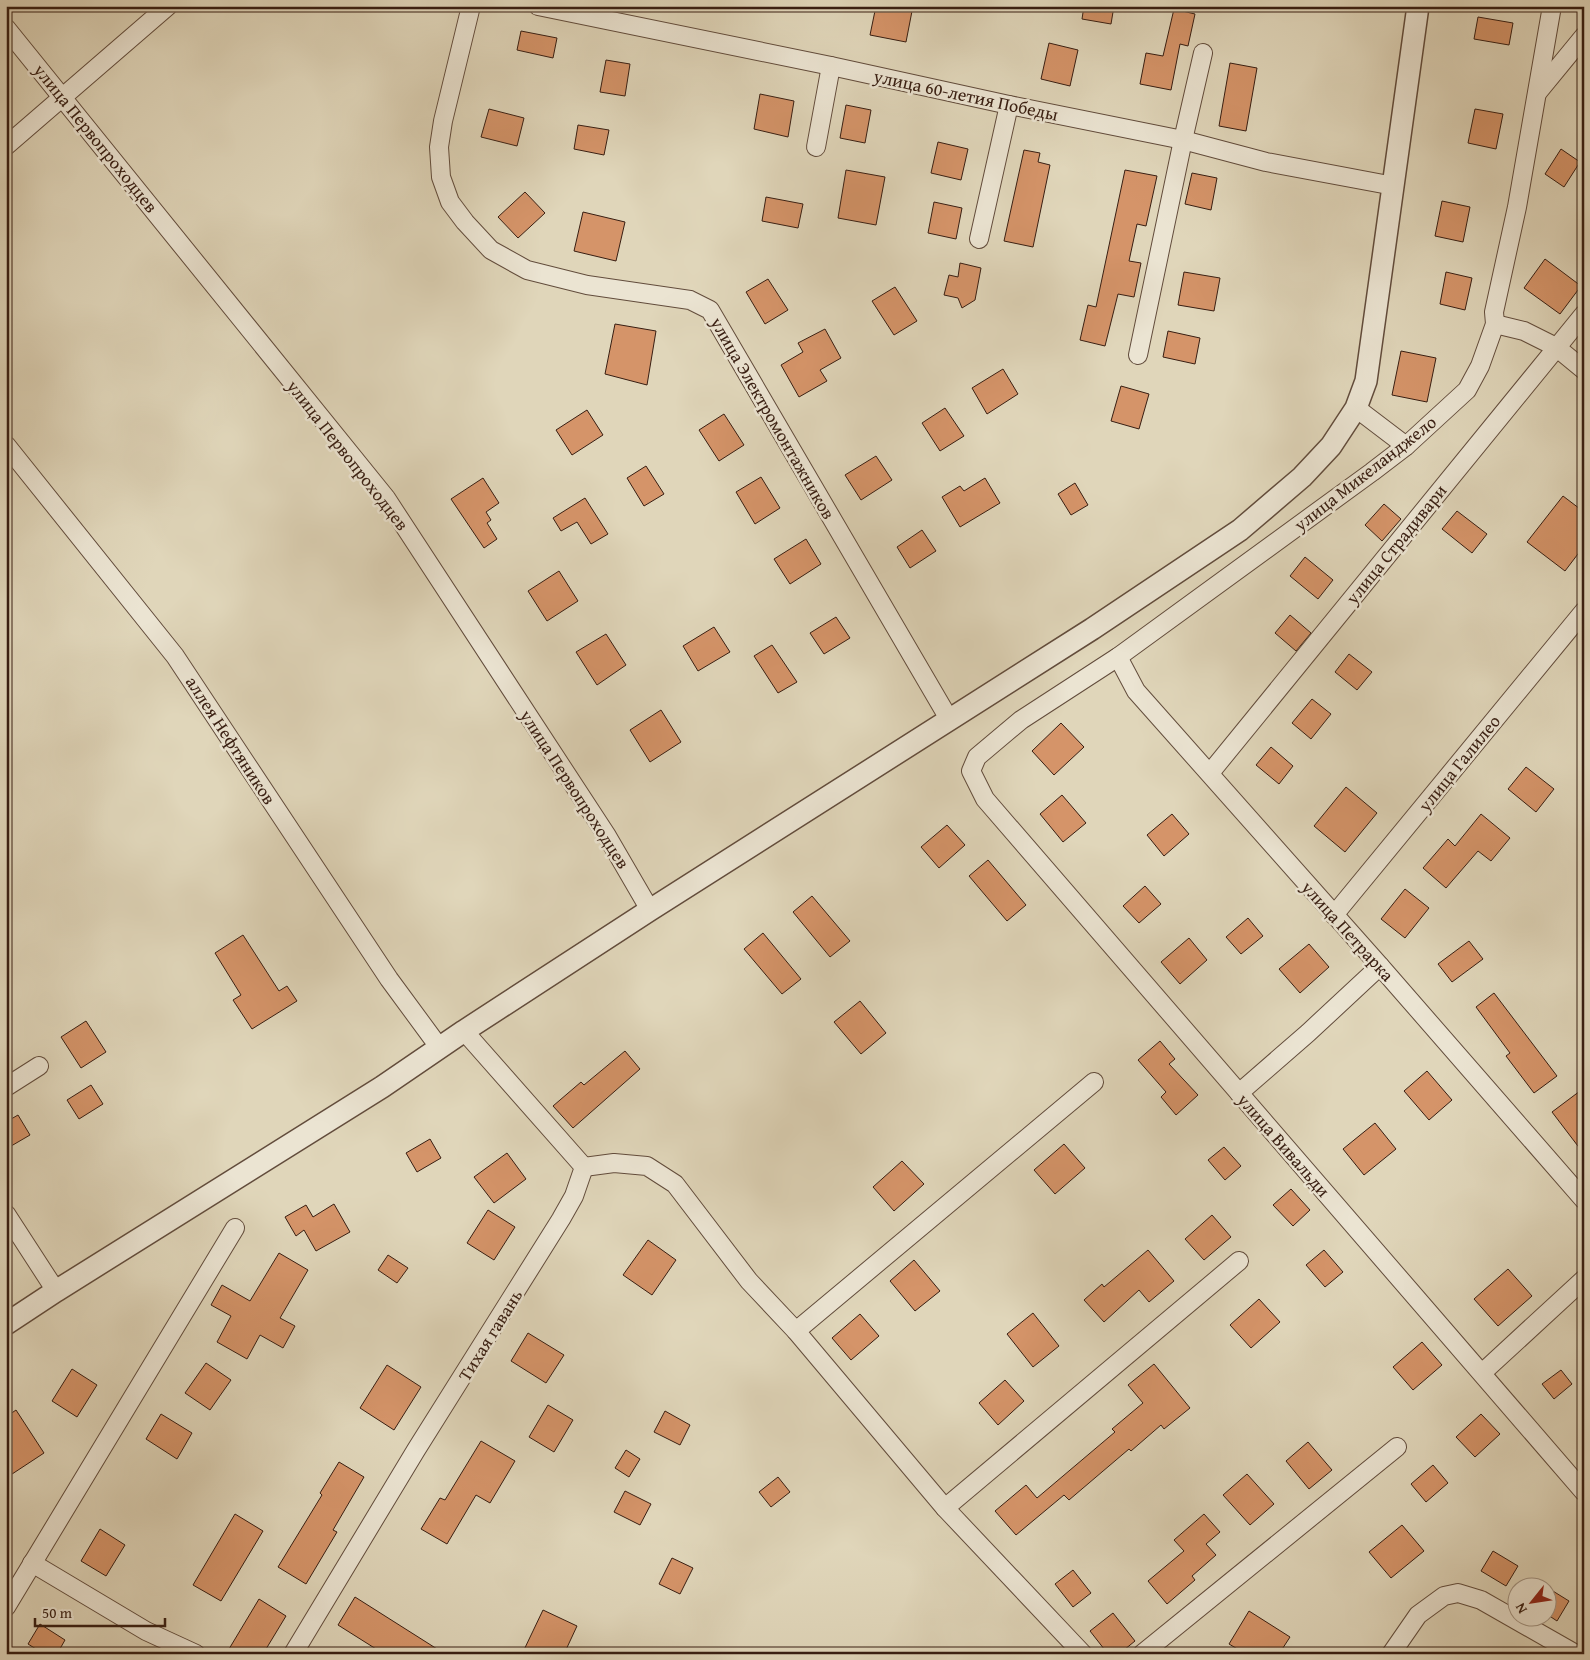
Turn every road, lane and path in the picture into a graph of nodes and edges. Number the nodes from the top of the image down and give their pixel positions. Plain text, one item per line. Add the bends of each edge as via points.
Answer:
1 (168, 6) edge
2 (471, 6) edge
3 (538, 6) edge
4 (1418, 6) edge
5 (1552, 6) edge
6 (6, 28) edge
7 (1584, 36) edge
8 (1203, 53) dead end
9 (831, 66) junction
10 (1538, 93) junction
11 (64, 97) junction
12 (1009, 105) junction
13 (1183, 140) junction
14 (6, 146) edge
15 (816, 147) dead end
16 (1394, 186) junction
17 (978, 239) dead end
18 (1584, 314) edge
19 (1495, 324) junction
20 (1556, 347) junction
21 (1138, 356) dead end
22 (1584, 370) edge
23 (1356, 408) junction
24 (6, 445) edge
25 (1406, 446) junction
26 (1584, 611) edge
27 (1118, 657) junction
28 (949, 719) junction
29 (1210, 773) junction
30 (985, 799) joint
31 (650, 910) junction
32 (1334, 915) junction
33 (1380, 966) junction
34 (464, 1031) junction
35 (439, 1048) junction
36 (39, 1066) dead end
37 (1094, 1082) dead end
38 (6, 1086) edge
39 (1239, 1092) junction
40 (584, 1167) junction
41 (1584, 1200) edge
42 (6, 1214) edge
43 (235, 1228) dead end
44 (1239, 1261) dead end
45 (1584, 1279) edge
46 (56, 1291) junction
47 (6, 1324) edge
48 (796, 1331) junction
49 (1482, 1373) junction
50 (1397, 1446) dead end
51 (1584, 1492) edge
52 (945, 1508) junction
53 (32, 1564) junction
54 (6, 1607) edge
55 (196, 1654) edge
56 (294, 1654) edge
57 (1084, 1654) edge
58 (1142, 1654) edge
59 (1391, 1654) edge
60 (1579, 1654) edge

1 - 11 street
2 - 28 street, улица Электромонтажников via 439,147 441,177 450,202 491,250 527,270 587,285 690,300 710,310
3 - 9 street, улица 60-летия Победы
4 - 16 street
5 - 10 street, улица Микеланджело
6 - 11 street, улица Первопроходцев
7 - 10 street
8 - 13 street
9 - 12 street, улица 60-летия Победы
9 - 15 street
10 - 19 street, улица Микеланджело via 1494,312
11 - 14 street
11 - 31 street, улица Первопроходцев via 386,498 607,836
12 - 13 street, улица 60-летия Победы
12 - 17 street
13 - 16 street, улица 60-летия Победы via 1266,162
13 - 21 street
16 - 23 street via 1366,381
18 - 20 street, улица Страдивари
19 - 20 street via 1524,331
19 - 25 street, улица Микеланджело via 1480,366 1467,390
20 - 22 street
20 - 29 street, улица Страдивари
23 - 25 street
23 - 28 street via 1331,446 1302,478 1240,530
24 - 35 street, аллея Нефтяников via 175,656 389,979
25 - 27 street, улица Микеланджело
26 - 32 street, улица Галилео
27 - 29 street, улица Петрарка via 1136,691
27 - 30 street, улица Микеланджело via 1021,720 977,757 971,771
28 - 31 street
29 - 32 street, улица Петрарка
30 - 39 street, улица Вивальди
31 - 34 street
32 - 33 street, улица Петрарка
33 - 39 street
33 - 41 street, улица Петрарка
34 - 35 street
34 - 40 street
35 - 46 street
36 - 38 street
37 - 48 street
39 - 49 street, улица Вивальди
40 - 48 street via 614,1163 646,1166 675,1184 749,1281
40 - 56 street, Тихая гавань via 562,1219 416,1450
42 - 46 street
43 - 53 street
44 - 52 street
45 - 49 street
46 - 47 street
48 - 52 street
49 - 51 street, улица Вивальди
50 - 58 street
52 - 57 street
53 - 54 street
53 - 55 street via 146,1631
59 - 60 street via 1418,1615 1444,1596 1458,1593 1481,1600

